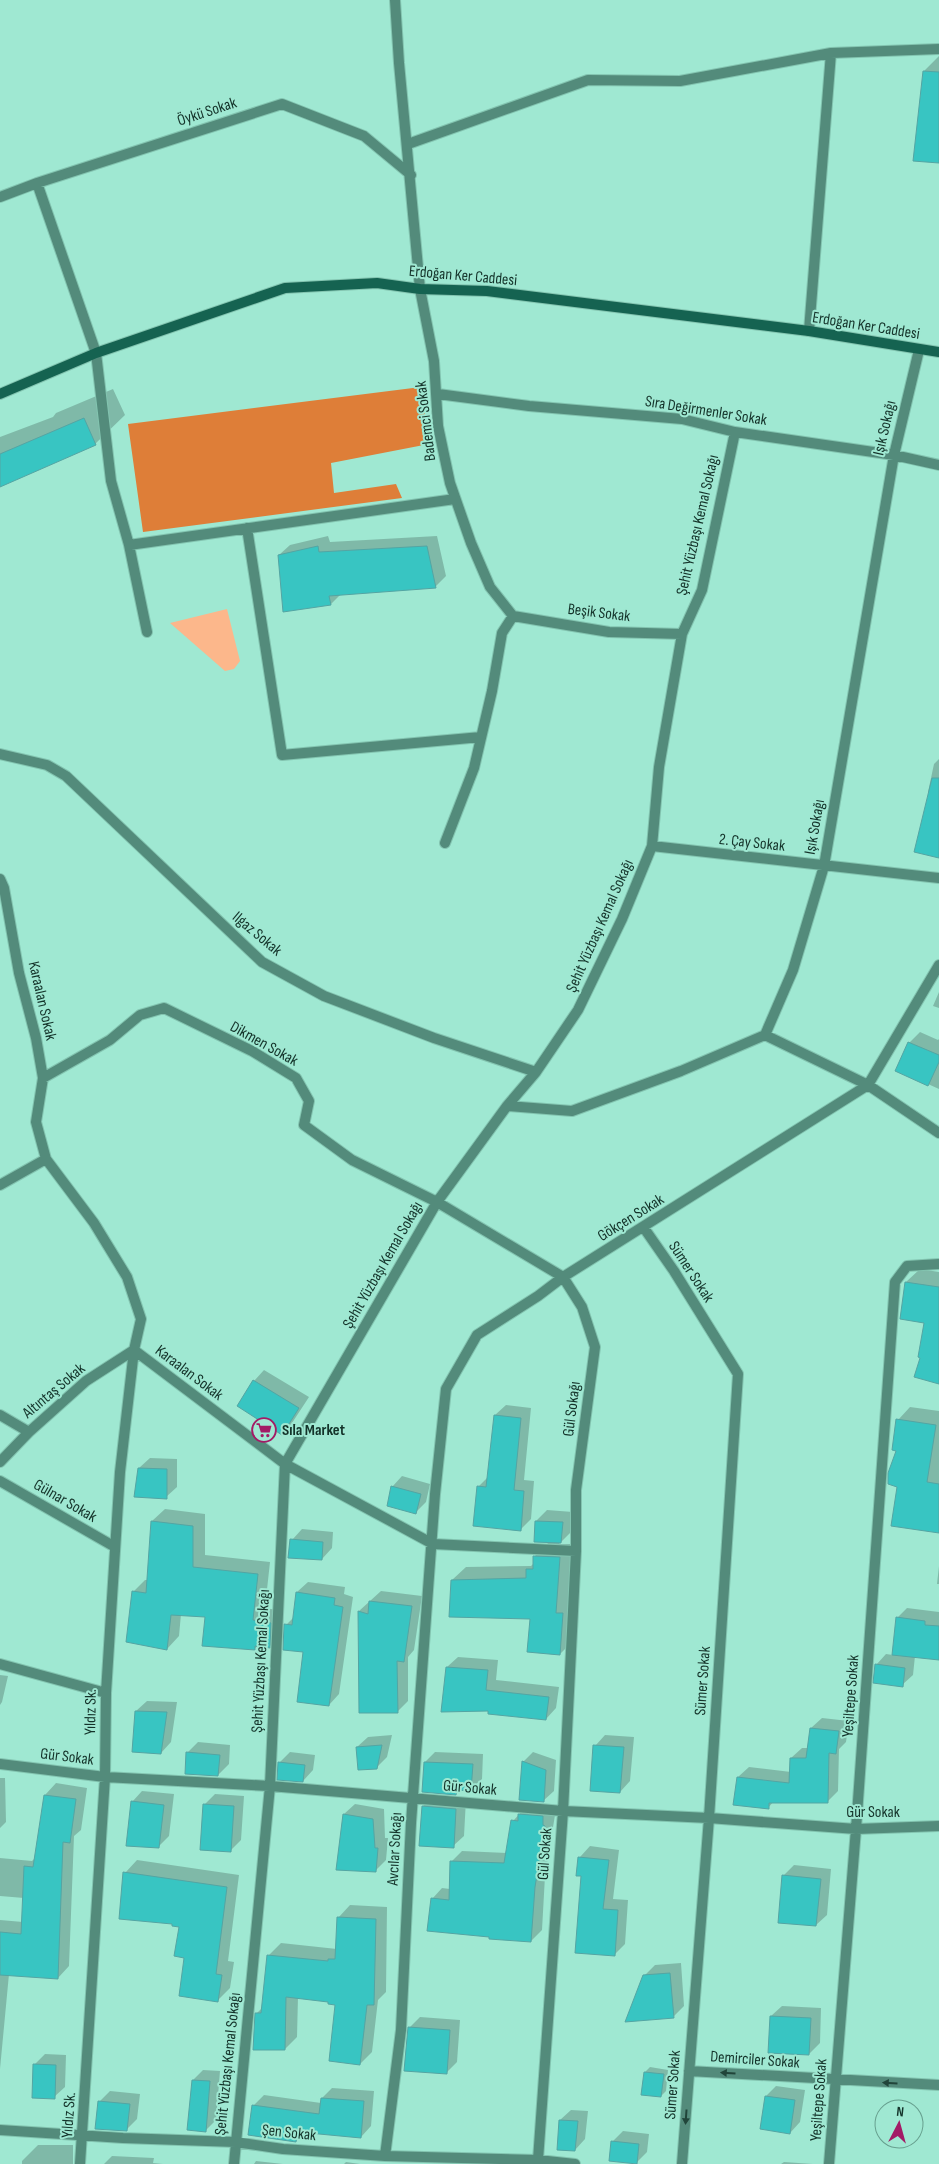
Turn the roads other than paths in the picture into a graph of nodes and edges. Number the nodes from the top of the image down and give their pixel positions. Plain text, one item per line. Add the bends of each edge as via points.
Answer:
1 (395, 0) edge
2 (939, 49) edge
3 (831, 53) junction
4 (408, 144) junction
5 (411, 176) junction
6 (37, 183) junction
7 (0, 198) edge
8 (420, 288) junction
9 (809, 331) junction
10 (919, 350) junction
11 (939, 352) edge
12 (96, 353) junction
13 (0, 394) edge
14 (438, 394) junction
15 (735, 432) junction
16 (894, 454) junction
17 (939, 465) edge
18 (456, 499) junction
19 (247, 528) junction
20 (129, 545) junction
21 (513, 616) junction
22 (147, 632) dead end
23 (682, 634) junction
24 (481, 737) junction
25 (0, 754) edge
26 (445, 843) dead end
27 (652, 846) junction
28 (824, 866) junction
29 (939, 878) edge
30 (0, 879) edge
31 (939, 965) edge
32 (765, 1035) junction
33 (536, 1072) junction
34 (43, 1078) junction
35 (868, 1085) junction
36 (507, 1106) junction
37 (939, 1133) edge
38 (46, 1159) junction
39 (0, 1185) edge
40 (437, 1202) junction
41 (644, 1228) junction
42 (939, 1264) edge
43 (563, 1277) junction
44 (134, 1350) junction
45 (0, 1415) edge
46 (29, 1432) junction
47 (0, 1462) edge
48 (285, 1464) junction
49 (0, 1481) edge
50 (432, 1544) junction
51 (115, 1547) junction
52 (576, 1551) junction
53 (0, 1664) edge
54 (106, 1693) junction
55 (0, 1764) edge
56 (105, 1777) junction
57 (270, 1786) junction
58 (413, 1798) junction
59 (563, 1811) junction
60 (709, 1818) junction
61 (939, 1826) edge
62 (856, 1829) junction
63 (689, 2070) junction
64 (835, 2080) junction
65 (939, 2085) edge
66 (0, 2130) edge
67 (83, 2134) junction
68 (235, 2142) junction
69 (385, 2156) junction
70 (538, 2160) junction
71 (80, 2164) edge
72 (234, 2164) edge
73 (575, 2164) edge
74 (682, 2164) edge
75 (829, 2164) edge

1 - 4 street, Bademci Sokak
2 - 3 street
3 - 4 street via 680,81 588,80
3 - 9 street
4 - 5 street, Bademci Sokak
5 - 6 street, Öykü Sokak via 364,136 282,104
5 - 8 street, Bademci Sokak
6 - 7 street, Öykü Sokak
6 - 12 street
8 - 9 main road, Erdoğan Ker Caddesi via 487,291
8 - 12 main road, Erdoğan Ker Caddesi via 377,283 285,288
8 - 14 street, Bademci Sokak
9 - 10 main road, Erdoğan Ker Caddesi
10 - 11 main road, Erdoğan Ker Caddesi
10 - 16 street, Işık Sokağı
12 - 13 main road, Erdoğan Ker Caddesi
12 - 20 street via 111,481
14 - 15 street, Sıra Değirmenler Sokak via 529,406 682,419
14 - 18 street, Bademci Sokak via 438,426
15 - 16 street, Sıra Değirmenler Sokak
15 - 23 street, Şehit Yüzbaşı Kemal Sokağı via 702,590
16 - 17 street, Sıra Değirmenler Sokak
16 - 28 street, Işık Sokağı
18 - 19 street
18 - 21 street, Bademci Sokak via 490,587
19 - 20 street
19 - 24 street via 282,755
20 - 22 street
21 - 23 street, Beşik Sokak via 609,632
21 - 24 street via 502,633
23 - 27 street, Şehit Yüzbaşı Kemal Sokağı via 659,767
24 - 26 street via 474,768
25 - 33 street, Ilgaz Sokak via 47,765 66,776 262,962 324,996
27 - 28 street, 2. Çay Sokak
27 - 33 street, Şehit Yüzbaşı Kemal Sokağı via 622,919 578,1010
28 - 29 street, 2. Çay Sokak
28 - 32 street, Işık Sokağı via 793,970
30 - 34 street, Karaalan Sokak
31 - 35 street, Gökçen Sokak
32 - 35 street
32 - 36 street via 572,1112
33 - 36 street, Şehit Yüzbaşı Kemal Sokağı
34 - 38 street, Karaalan Sokak via 36,1122
34 - 40 street, Dikmen Sokak via 110,1040 140,1015 164,1008 252,1051 296,1078 309,1101 304,1125 352,1160
35 - 37 street
35 - 41 street, Gökçen Sokak
36 - 40 street, Şehit Yüzbaşı Kemal Sokağı
38 - 39 street
38 - 44 street, Karaalan Sokak via 94,1223 126,1277 140,1319
40 - 43 street, Dikmen Sokak
40 - 48 street, Şehit Yüzbaşı Kemal Sokağı
41 - 43 street, Gökçen Sokak
41 - 60 street, Sümer Sokak via 738,1374
42 - 62 street, Yeşiltepe Sokak via 907,1266 895,1282
43 - 50 street, Gökçen Sokak via 477,1335 446,1389
43 - 52 street, Gül Sokağı via 582,1307 594,1347 576,1490
44 - 46 street, Altıntaş Sokak via 86,1381
44 - 48 street, Karaalan Sokak
44 - 51 street, Yıldız Sk.
45 - 46 street
46 - 47 street, Altıntaş Sokak
48 - 50 street, Karaalan Sokak
48 - 57 street, Şehit Yüzbaşı Kemal Sokağı
49 - 51 street, Gülnar Sokak
50 - 52 street, Karaalan Sokak
50 - 58 street, Avcılar Sokağı
51 - 54 street, Yıldız Sk.
52 - 59 street, Gül Sokak
53 - 54 street
54 - 56 street, Yıldız Sk.
55 - 56 street, Gür Sokak
56 - 57 street, Gür Sokak
56 - 67 street, Yıldız Sk.
57 - 58 street, Gür Sokak
57 - 68 street, Şehit Yüzbaşı Kemal Sokağı
58 - 59 street, Gür Sokak
58 - 69 street, Avcılar Sokağı via 401,2030
59 - 60 street, Gür Sokak
59 - 70 street, Gül Sokak
60 - 62 street, Gür Sokak
60 - 63 street, Sümer Sokak
61 - 62 street, Gür Sokak
62 - 64 street, Yeşiltepe Sokak
64 -> 63 street, Demirciler Sokak
63 -> 74 street, Sümer Sokak
65 -> 64 street, Demirciler Sokak
64 - 75 street, Yeşiltepe Sokak
66 - 67 street, Şen Sokak
67 - 68 street, Şen Sokak
67 - 71 street, Yıldız Sk.
68 - 69 street, Şen Sokak
68 - 72 street, Şehit Yüzbaşı Kemal Sokağı
69 - 70 street, Şen Sokak
70 - 73 street, Şen Sokak

